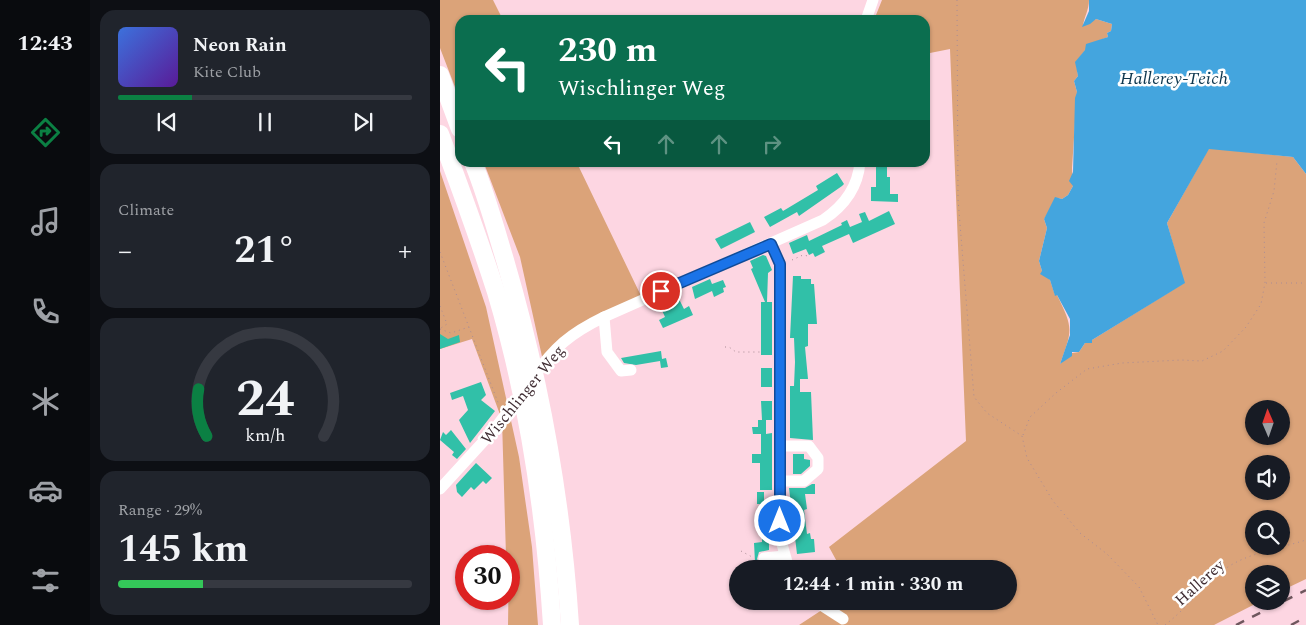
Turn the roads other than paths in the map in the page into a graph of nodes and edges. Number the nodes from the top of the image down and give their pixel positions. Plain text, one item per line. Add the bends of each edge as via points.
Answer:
1 (873, 0) edge
2 (868, 15) edge
3 (440, 75) edge
4 (440, 86) edge
5 (455, 116) edge
6 (455, 118) edge
7 (440, 134) edge
8 (475, 167) edge
9 (860, 167) edge
10 (771, 244) junction
11 (604, 317) junction
12 (631, 370) dead end
13 (780, 446) junction
14 (780, 481) junction
15 (440, 489) edge
16 (784, 556) junction
17 (760, 558) road end
18 (785, 560) edge
19 (829, 610) edge
20 (843, 619) dead end
21 (552, 625) edge
22 (570, 625) edge

1 - 2 street
3 - 5 highway
4 - 6 highway
7 - 21 highway via 494,285 514,365 539,497
8 - 22 highway via 529,347 540,398 562,530
9 - 10 street, Wischlinger Weg via 852,192 836,211
10 - 11 street, Wischlinger Weg
10 - 13 street via 780,264
11 - 12 street via 607,352 621,371
11 - 15 street, Wischlinger Weg via 557,346 504,417
13 - 14 street
13 - 14 street via 810,446 818,458 818,469 804,481
14 - 16 street via 775,538
16 - 17 street
16 - 18 street
19 - 20 street

